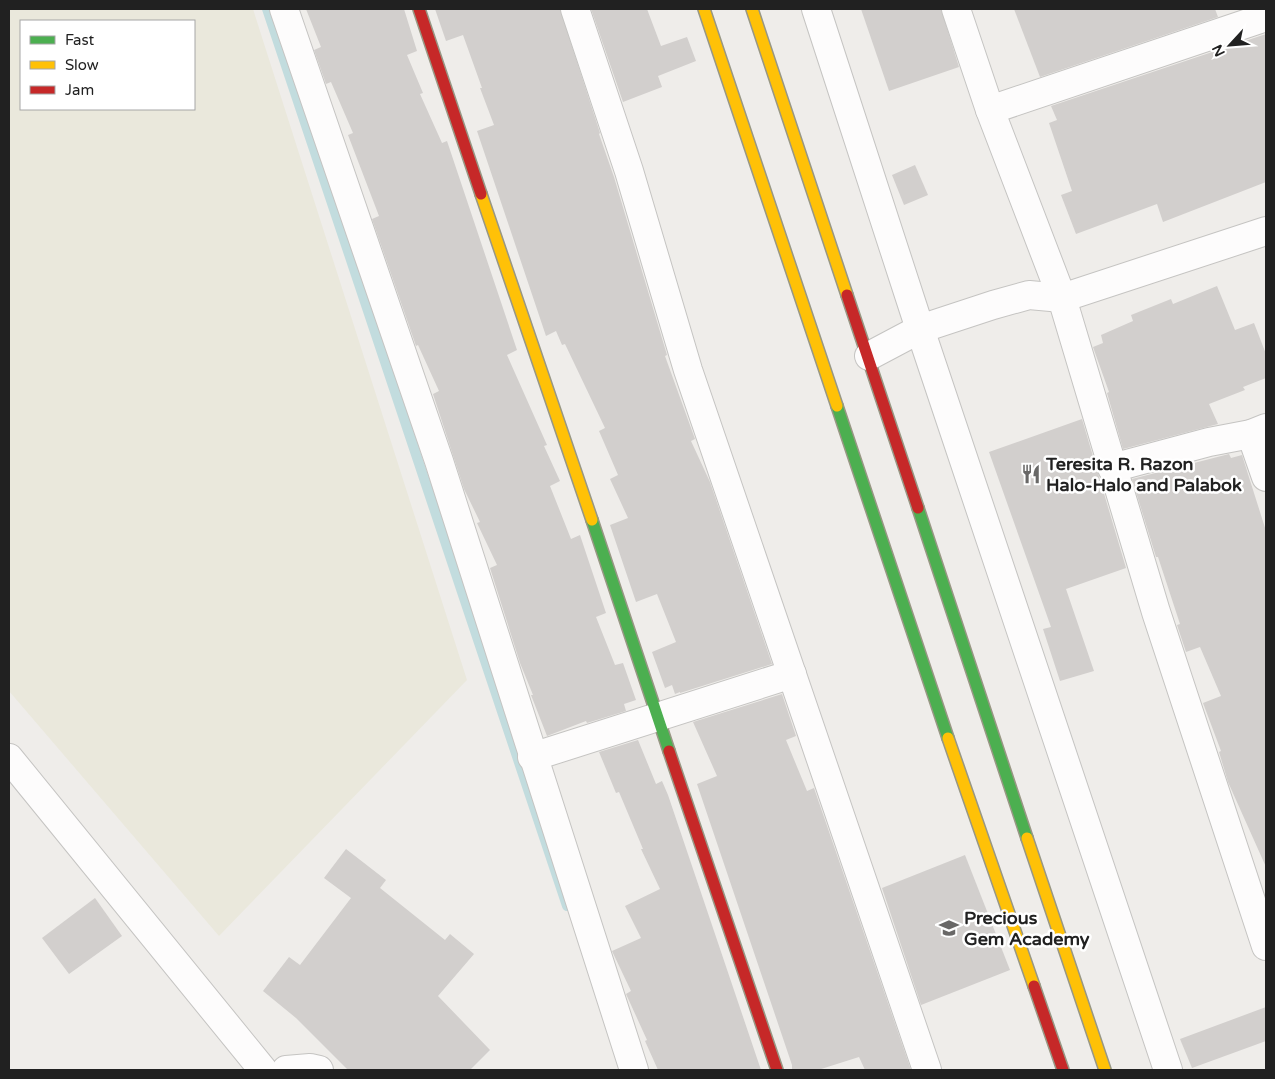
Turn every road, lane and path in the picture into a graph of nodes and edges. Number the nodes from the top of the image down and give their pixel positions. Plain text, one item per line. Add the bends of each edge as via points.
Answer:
1 (284, 9) edge
2 (419, 9) edge
3 (575, 9) edge
4 (704, 9) edge
5 (752, 9) edge
6 (816, 9) edge
7 (956, 9) edge
8 (1266, 17) edge
9 (990, 110) junction
10 (1266, 231) edge
11 (1062, 298) junction
12 (920, 330) junction
13 (869, 356) junction
14 (1259, 431) edge
15 (1112, 468) junction
16 (1266, 477) edge
17 (792, 674) junction
18 (658, 716) junction
19 (532, 757) junction
20 (9, 758) edge
21 (1266, 946) edge
22 (264, 1070) edge
23 (286, 1070) edge
24 (319, 1070) edge
25 (634, 1070) edge
26 (777, 1070) edge
27 (927, 1070) edge
28 (1063, 1070) edge
29 (1105, 1070) edge
30 (1168, 1070) edge

1 - 19 street via 439,462
2 - 18 street
3 - 17 street via 629,171 688,370
4 - 28 street via 913,638
5 - 13 street
6 - 12 street
7 - 9 street
8 - 9 street
9 - 11 street
10 - 11 street
11 - 12 street via 1029,295
11 - 15 street
12 - 13 street
12 - 30 street
13 - 29 street
14 - 15 street
14 - 16 street
15 - 21 street
17 - 18 street
17 - 27 street
18 - 19 street
18 - 26 street
19 - 25 street
20 - 22 street
23 - 24 street

